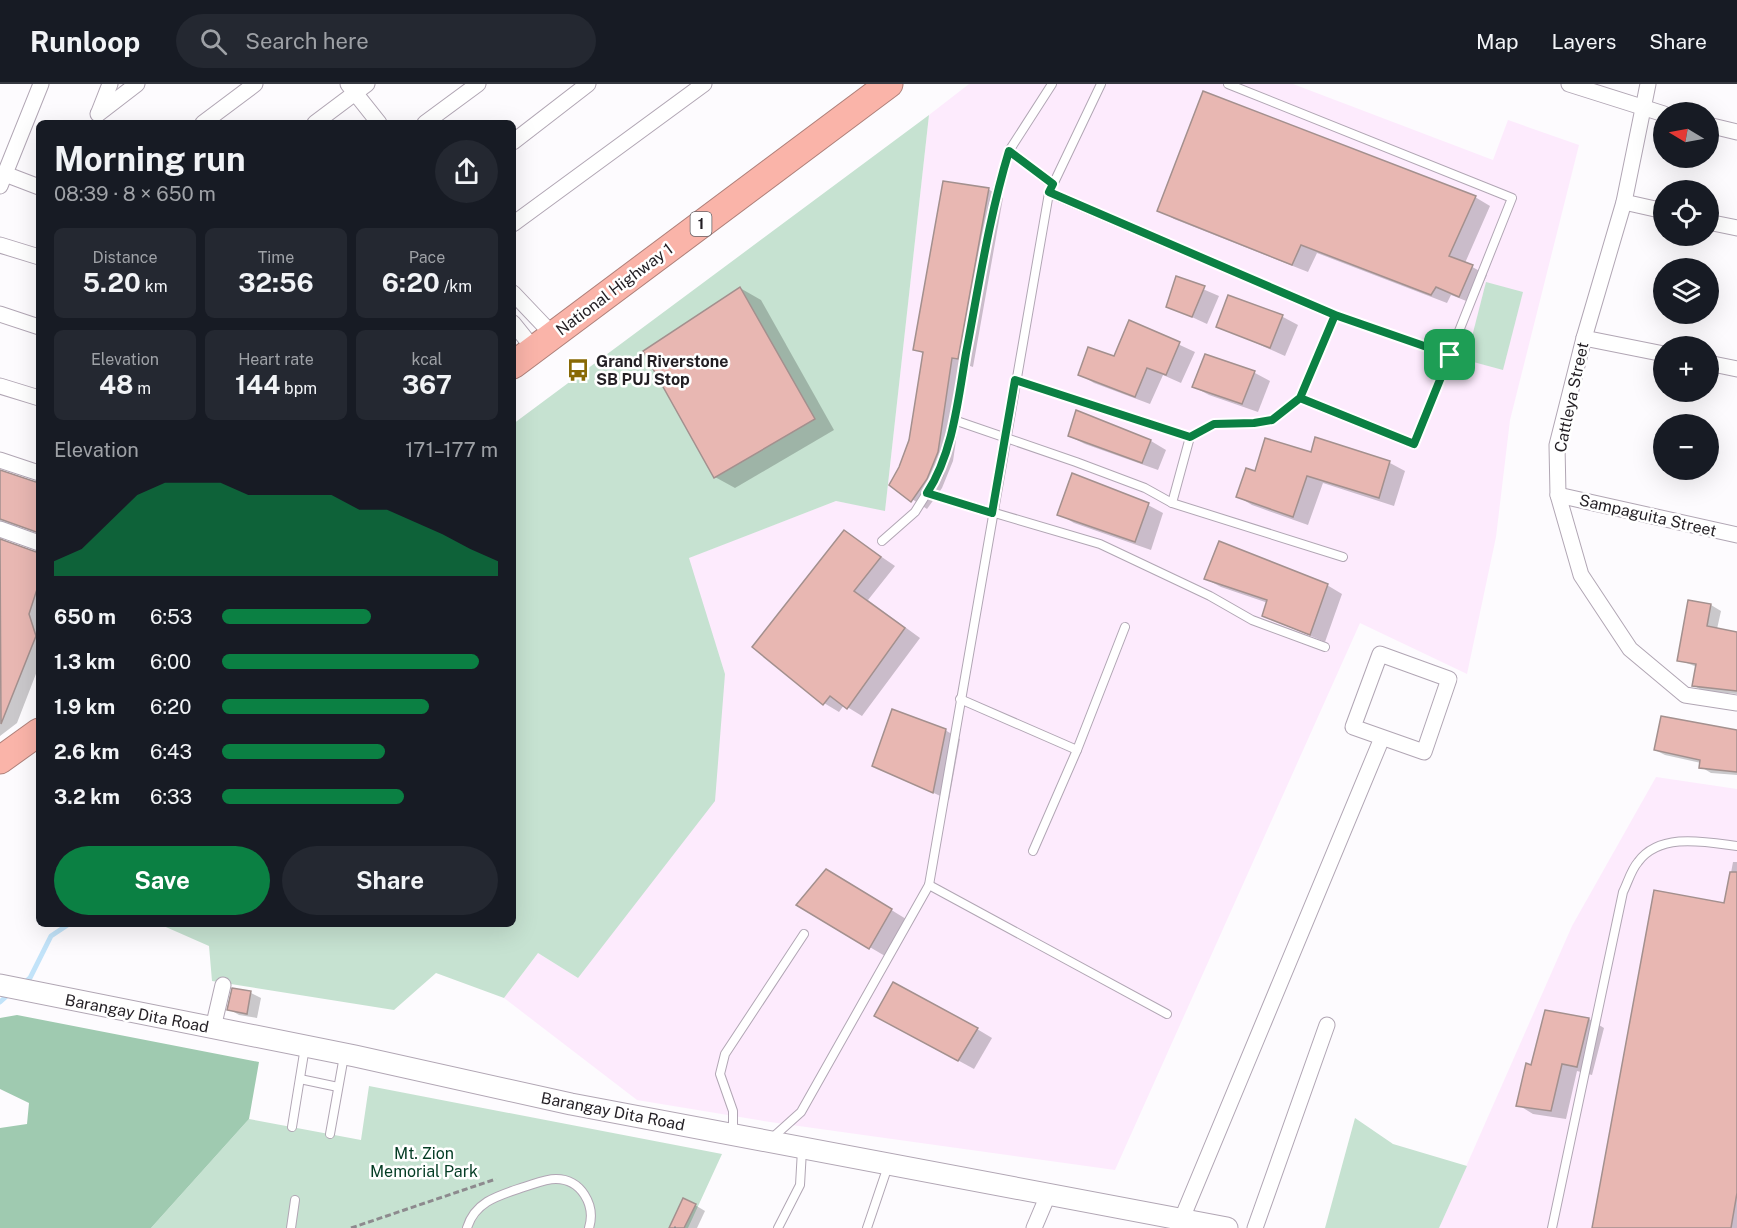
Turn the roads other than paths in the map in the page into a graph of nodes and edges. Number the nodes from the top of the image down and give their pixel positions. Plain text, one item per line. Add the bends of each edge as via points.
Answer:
1 (41, 84) edge
2 (110, 84) edge
3 (137, 84) edge
4 (255, 84) edge
5 (478, 84) edge
6 (588, 84) edge
7 (704, 84) edge
8 (889, 84) edge
9 (1052, 84) edge
10 (1101, 84) edge
11 (1228, 84) edge
12 (1569, 84) edge
13 (1648, 84) edge
14 (356, 87) edge
15 (1642, 109) junction
16 (1653, 112) edge
17 (96, 119) edge
18 (207, 120) edge
19 (318, 120) edge
20 (377, 120) edge
21 (429, 120) edge
22 (1719, 128) edge
23 (1737, 132) edge
24 (516, 140) edge
25 (1009, 151) junction
26 (2, 180) edge
27 (36, 187) edge
28 (1051, 188) junction
29 (1624, 202) junction
30 (1653, 209) edge
31 (516, 222) edge
32 (1719, 224) edge
33 (1737, 228) edge
34 (0, 244) edge
35 (36, 256) edge
36 (516, 298) edge
37 (0, 314) edge
38 (1335, 315) junction
39 (516, 325) edge
40 (36, 326) edge
41 (1584, 338) junction
42 (544, 342) junction
43 (1653, 352) edge
44 (1450, 355) junction
45 (516, 363) edge
46 (1719, 365) edge
47 (1737, 369) edge
48 (1015, 380) junction
49 (0, 386) edge
50 (36, 397) edge
51 (1300, 398) junction
52 (954, 420) junction
53 (1190, 437) junction
54 (1005, 438) junction
55 (0, 460) edge
56 (36, 472) edge
57 (927, 493) junction
58 (1558, 495) junction
59 (1172, 504) junction
60 (992, 513) junction
61 (0, 529) edge
62 (1737, 535) edge
63 (882, 541) dead end
64 (36, 542) edge
65 (1343, 557) dead end
66 (1125, 627) dead end
67 (1325, 647) dead end
68 (960, 699) junction
69 (1737, 703) edge
70 (36, 734) edge
71 (1382, 738) junction
72 (1077, 750) junction
73 (0, 759) edge
74 (1737, 846) edge
75 (1033, 851) dead end
76 (929, 885) junction
77 (804, 934) dead end
78 (223, 985) dead end
79 (10, 987) edge
80 (1167, 1014) dead end
81 (1327, 1025) dead end
82 (213, 1028) junction
83 (305, 1046) junction
84 (344, 1053) junction
85 (300, 1080) junction
86 (338, 1087) junction
87 (292, 1127) dead end
88 (330, 1134) dead end
89 (733, 1135) junction
90 (768, 1142) junction
91 (803, 1148) junction
92 (889, 1164) junction
93 (1048, 1195) junction
94 (295, 1200) dead end
95 (1180, 1223) edge
96 (291, 1228) edge
97 (468, 1228) edge
98 (589, 1228) edge
99 (778, 1228) edge
100 (867, 1228) edge
101 (1034, 1228) edge
102 (1227, 1228) edge
103 (1255, 1228) edge
104 (1552, 1228) edge

1 - 26 street
2 - 17 street
3 - 17 street
4 - 18 street
5 - 21 street
6 - 24 street
7 - 31 street
8 - 42 highway, National Highway 1 / 1
9 - 25 lane
10 - 28 lane
11 - 44 lane via 1512,198
12 - 15 street
13 - 15 street, Cattleya Street
14 - 19 street
14 - 20 street
15 - 16 street
15 - 29 street, Cattleya Street
22 - 23 street
25 - 28 lane
25 - 52 lane via 994,202
26 - 27 street
28 - 38 lane
28 - 48 lane
29 - 30 street
29 - 41 street, Cattleya Street
32 - 33 street
34 - 35 street
36 - 42 street
37 - 40 street
38 - 44 lane
38 - 51 lane
39 - 42 street
41 - 43 street
41 - 58 street, Cattleya Street via 1557,445
42 - 45 highway, National Highway 1 / 1
44 - 51 lane via 1414,444
46 - 47 street
48 - 53 lane
48 - 54 lane
49 - 50 street
51 - 53 lane via 1272,420 1214,424
52 - 54 lane
52 - 57 lane via 939,474
53 - 59 lane
54 - 59 lane via 1145,488
54 - 60 lane
55 - 56 street
57 - 60 lane
57 - 63 lane via 915,512
58 - 62 street, Sampaguita Street
58 - 69 street, Cattleya Street via 1581,575 1630,649 1685,695
59 - 65 lane
60 - 67 lane via 1100,544 1252,620
60 - 68 lane
61 - 64 street
66 - 72 lane
68 - 72 lane
68 - 76 lane
70 - 73 highway
71 - 71 street via 1424,752 1449,679 1380,654 1353,727
71 - 95 street
72 - 75 lane
74 - 104 lane via 1699,841 1663,844 1638,861 1623,892
76 - 80 lane
76 - 90 lane via 801,1112
77 - 89 lane via 725,1054 720,1074 733,1111
78 - 82 street
79 - 82 street, Barangay Dita Road
81 - 103 street
82 - 83 street, Barangay Dita Road
83 - 84 street, Barangay Dita Road
83 - 85 lane
84 - 86 lane
84 - 89 street, Barangay Dita Road
85 - 86 lane
85 - 87 lane
86 - 88 lane
89 - 90 street, Barangay Dita Road
90 - 91 street, Barangay Dita Road
91 - 92 street, Barangay Dita Road
91 - 99 lane via 800,1185
92 - 93 street, Barangay Dita Road
92 - 100 lane
93 - 95 street, Barangay Dita Road
93 - 101 street
94 - 96 lane
95 - 102 street, Barangay Dita Road
97 - 98 lane via 470,1219 487,1201 556,1179 574,1184 587,1198

